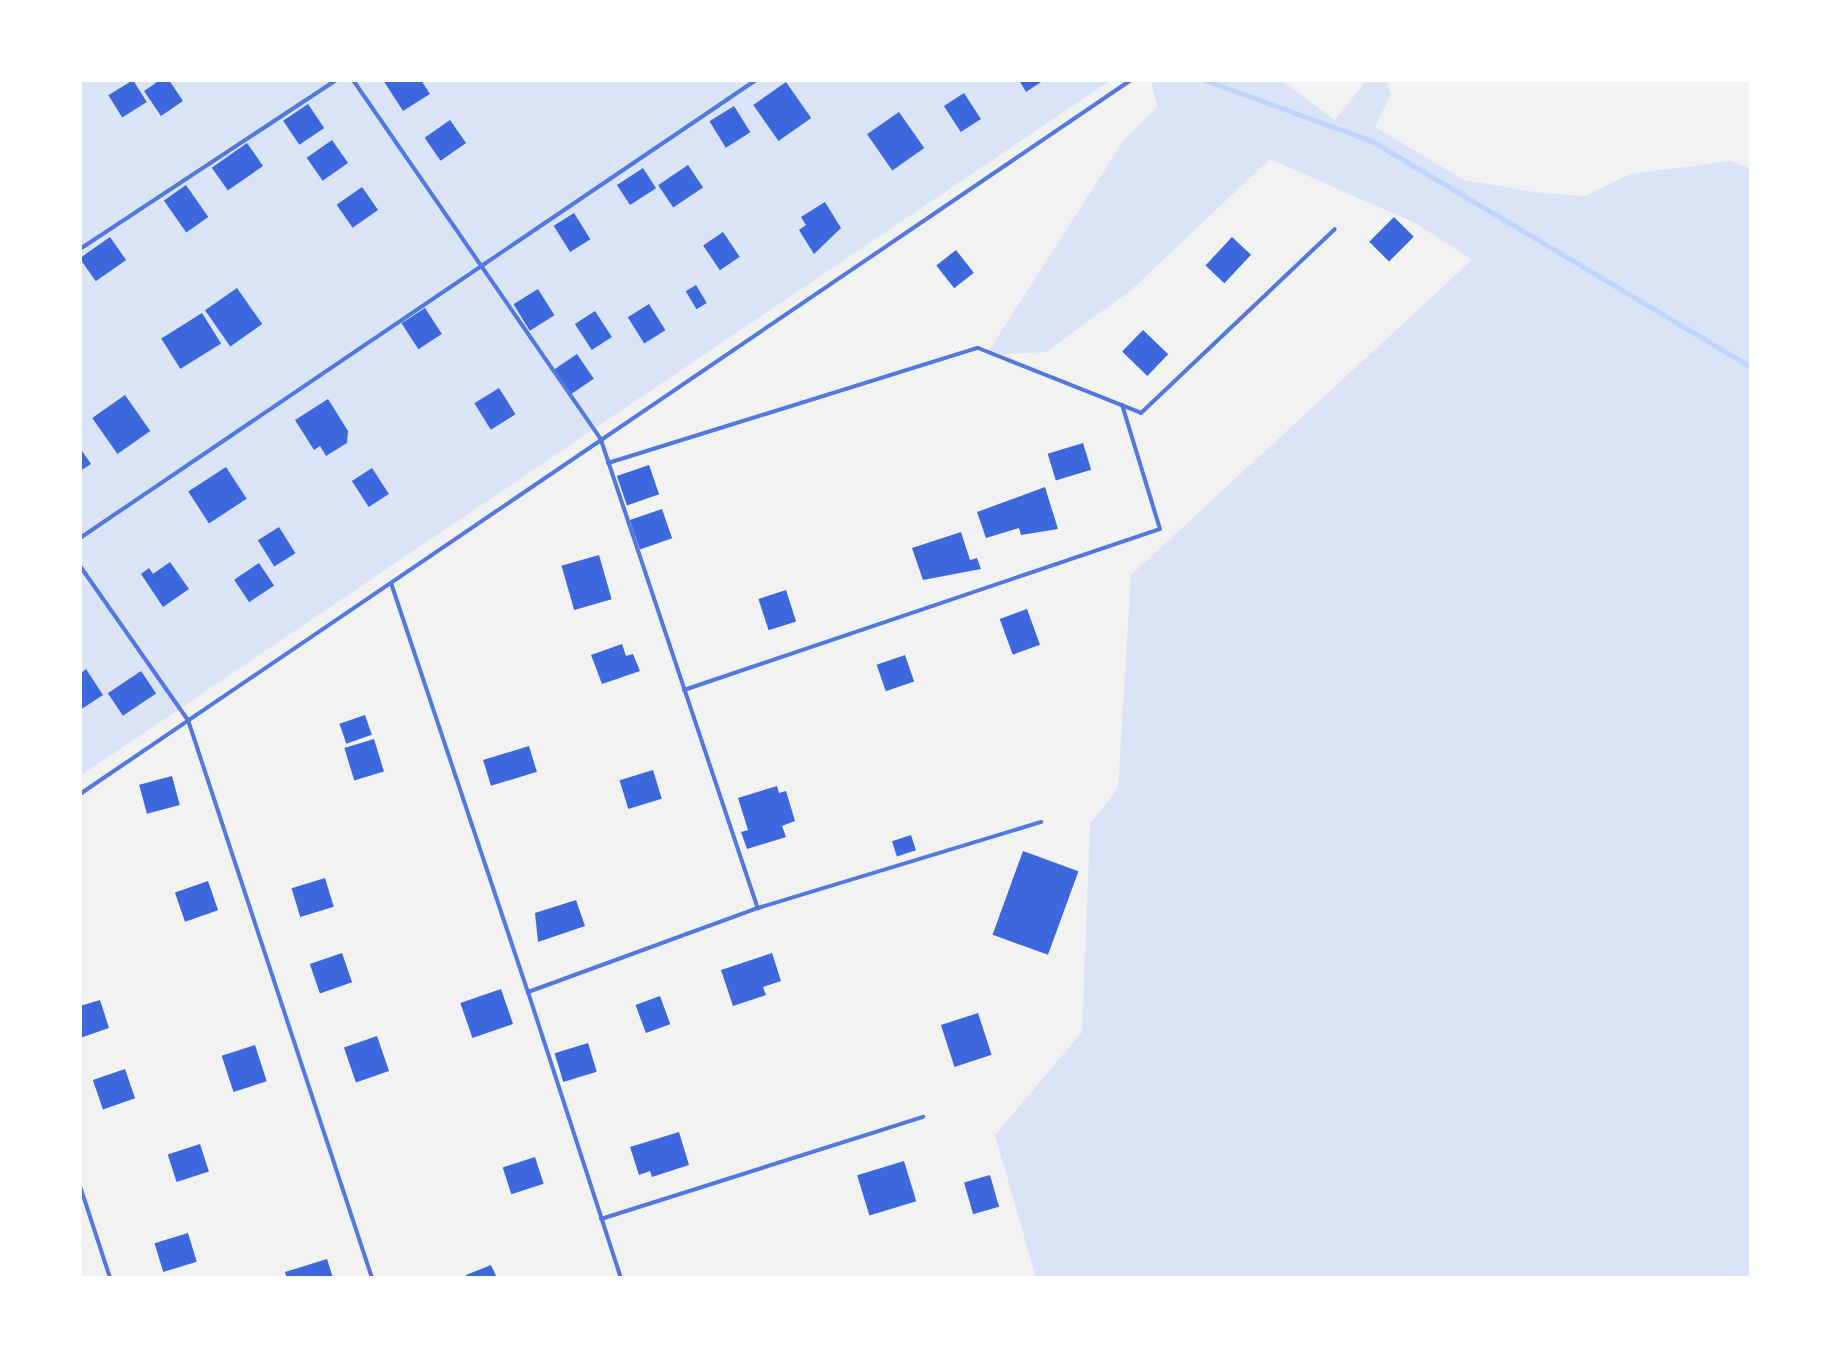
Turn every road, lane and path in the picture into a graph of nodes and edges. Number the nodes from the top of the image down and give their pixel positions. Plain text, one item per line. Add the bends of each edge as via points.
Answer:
1 (336, 80) edge
2 (353, 80) edge
3 (756, 80) edge
4 (1131, 80) edge
5 (1335, 229) dead end
6 (80, 249) edge
7 (478, 267) junction
8 (1122, 405) junction
9 (601, 440) junction
10 (608, 463) junction
11 (80, 538) edge
12 (80, 566) edge
13 (391, 583) junction
14 (684, 690) junction
15 (188, 720) junction
16 (80, 794) edge
17 (1041, 822) dead end
18 (758, 908) junction
19 (528, 992) junction
20 (923, 1117) dead end
21 (80, 1186) edge
22 (601, 1219) junction
23 (110, 1278) edge
24 (372, 1278) edge
25 (621, 1278) edge

1 - 6 lane
2 - 7 lane
3 - 7 lane
4 - 9 lane
5 - 8 lane via 1141,413
7 - 9 lane
7 - 11 lane
8 - 10 lane via 978,348
8 - 14 lane via 1160,529
9 - 10 lane
9 - 13 lane
10 - 14 lane
12 - 15 lane
13 - 15 lane
13 - 19 lane
14 - 18 lane
15 - 16 lane
15 - 24 lane
17 - 18 lane
18 - 19 lane
19 - 22 lane
20 - 22 lane
21 - 23 lane
22 - 25 lane

